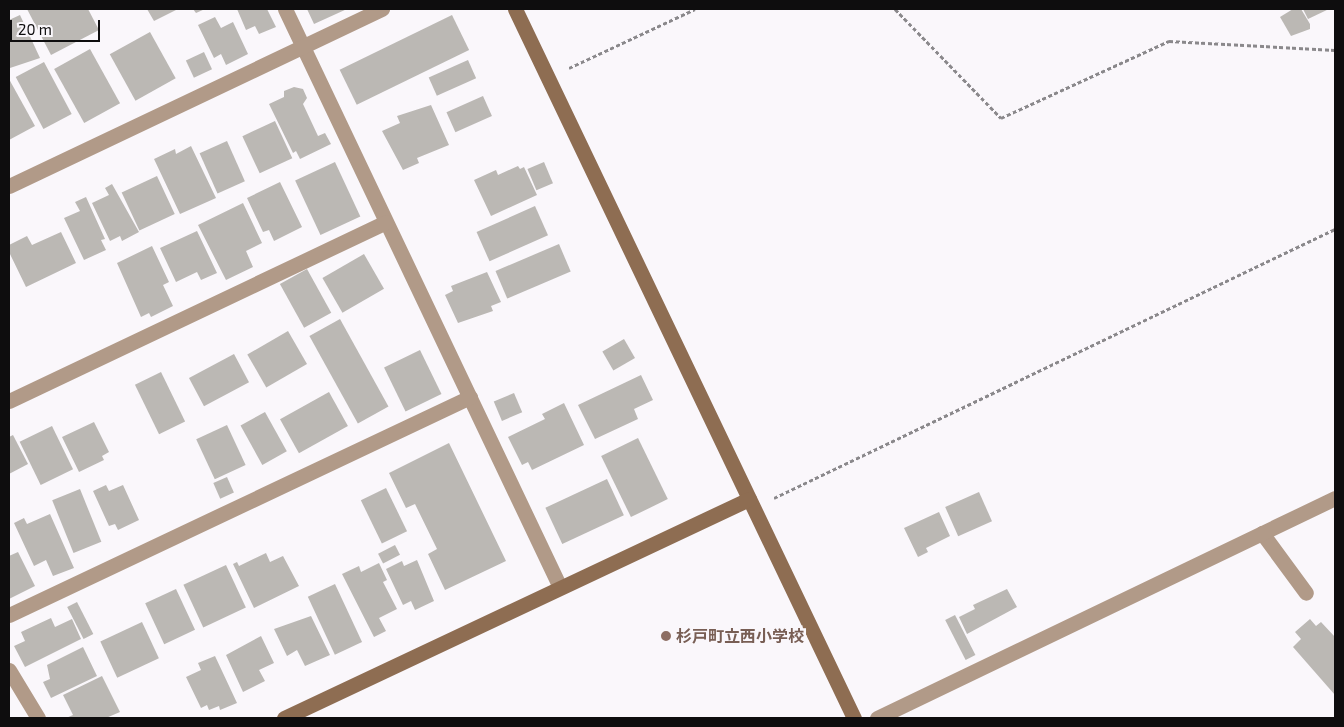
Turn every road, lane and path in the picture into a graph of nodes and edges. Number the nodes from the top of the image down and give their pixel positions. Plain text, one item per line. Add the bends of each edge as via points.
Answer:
1 (285, 9) edge
2 (382, 9) edge
3 (516, 9) edge
4 (695, 9) edge
5 (895, 9) edge
6 (303, 47) junction
7 (1335, 50) edge
8 (548, 78) junction
9 (9, 186) edge
10 (386, 222) junction
11 (1335, 229) edge
12 (470, 397) junction
13 (9, 401) edge
14 (1335, 498) edge
15 (751, 503) junction
16 (1262, 533) junction
17 (560, 587) junction
18 (1306, 593) dead end
19 (9, 615) edge
20 (9, 670) edge
21 (38, 718) edge
22 (284, 718) edge
23 (854, 718) edge
24 (877, 718) edge

1 - 6 street
2 - 6 street
3 - 8 street
4 - 8 path
5 - 7 path via 1001,118 1169,41
6 - 9 street
6 - 10 street
8 - 15 street
10 - 12 street
10 - 13 street
11 - 15 path
12 - 17 street
12 - 19 street
14 - 16 street
15 - 17 street
15 - 23 street
16 - 18 street
16 - 24 street
17 - 22 street
20 - 21 street

